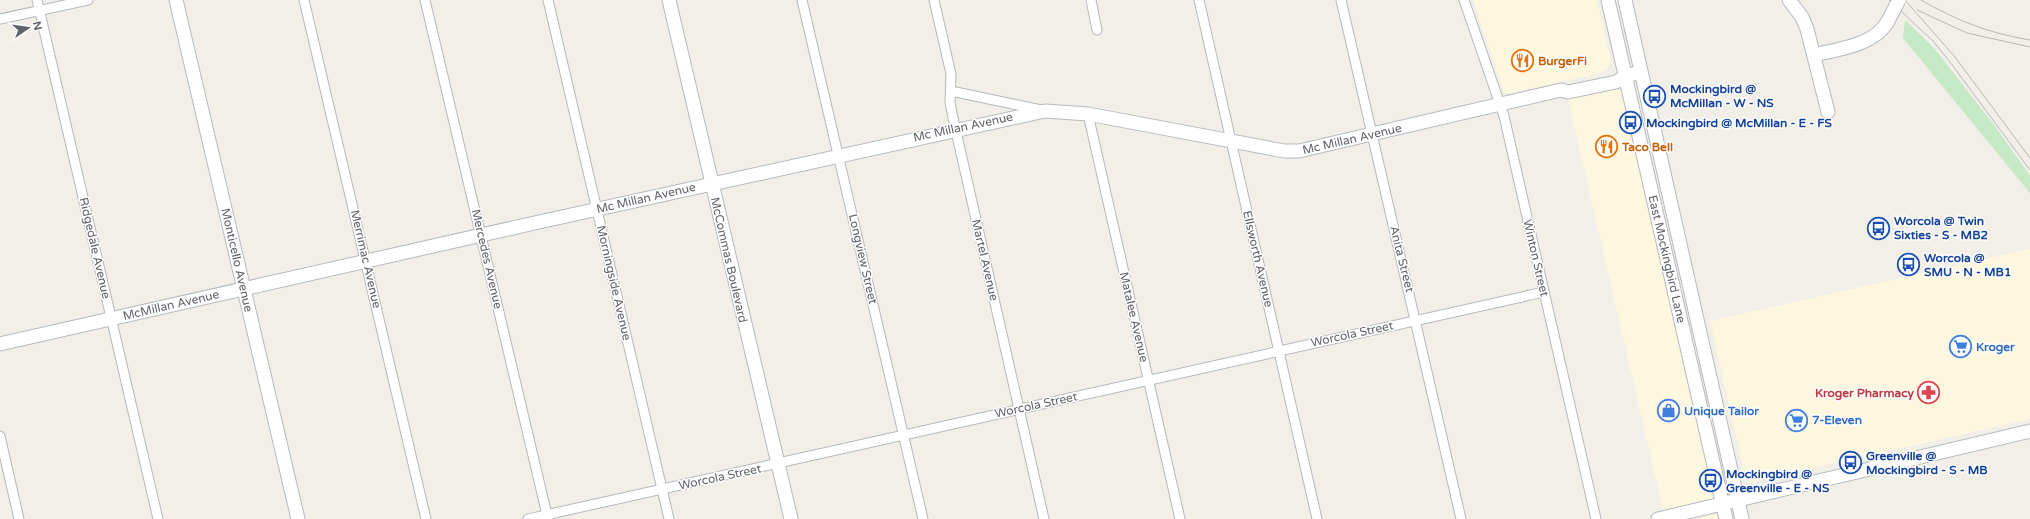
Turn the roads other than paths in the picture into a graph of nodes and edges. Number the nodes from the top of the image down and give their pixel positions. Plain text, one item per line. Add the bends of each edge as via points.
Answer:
1 (36, 0) edge
2 (88, 0) edge
3 (176, 0) edge
4 (304, 0) edge
5 (425, 0) edge
6 (548, 0) edge
7 (669, 0) edge
8 (802, 0) edge
9 (934, 0) edge
10 (1091, 0) edge
11 (1199, 0) edge
12 (1342, 0) edge
13 (1464, 0) edge
14 (1608, 0) edge
15 (1625, 0) edge
16 (1789, 0) edge
17 (1899, 0) edge
18 (39, 11) junction
19 (0, 19) edge
20 (1098, 30) dead end
21 (1814, 56) junction
22 (1640, 72) junction
23 (1626, 76) junction
24 (951, 91) junction
25 (1500, 105) junction
26 (1045, 111) junction
27 (1828, 112) dead end
28 (1088, 114) junction
29 (956, 129) junction
30 (1372, 135) junction
31 (1232, 141) junction
32 (839, 155) junction
33 (711, 184) junction
34 (1670, 200) junction
35 (1654, 204) junction
36 (597, 210) junction
37 (481, 235) junction
38 (366, 262) junction
39 (244, 289) junction
40 (1544, 292) junction
41 (1694, 305) junction
42 (1678, 310) junction
43 (112, 319) junction
44 (1417, 320) junction
45 (0, 344) edge
46 (1279, 350) junction
47 (1148, 380) junction
48 (1018, 408) junction
49 (2030, 430) edge
50 (904, 434) junction
51 (0, 436) edge
52 (778, 464) junction
53 (662, 489) junction
54 (1738, 501) junction
55 (1723, 504) junction
56 (547, 517) edge
57 (19, 519) edge
58 (158, 519) edge
59 (298, 519) edge
60 (426, 519) edge
61 (528, 519) edge
62 (669, 519) edge
63 (791, 519) edge
64 (923, 519) edge
65 (1044, 519) edge
66 (1180, 519) edge
67 (1317, 519) edge
68 (1461, 519) edge
69 (1596, 519) edge
70 (1658, 519) edge
71 (1726, 519) edge
72 (1742, 519) edge

1 - 18 street, Ridgedale Avenue
2 - 18 street
3 - 39 street, Monticello Avenue
4 - 38 street, Merrimac Avenue
5 - 37 street, Mercedes Avenue
6 - 36 street, Morningside Avenue
7 - 33 street, McCommas Boulevard
8 - 32 street, Longview Street
9 - 24 street, Martel Avenue via 951,74
10 - 20 street
11 - 31 street, Ellsworth Avenue
12 - 30 street, Anita Street
13 - 25 street, Winton Street
14 - 23 street, East Mockingbird Lane
15 - 22 street, East Mockingbird Lane
16 - 21 street via 1802,17
17 - 21 street, bridge via 1879,32 1851,46
18 - 19 street
18 - 43 street, Ridgedale Avenue
21 - 27 street
22 - 23 street, Mc Millan Avenue
22 - 34 street, East Mockingbird Lane
23 - 25 street, Mc Millan Avenue via 1616,82 1568,92 1561,90
23 - 35 street, East Mockingbird Lane
24 - 26 street
24 - 29 street, Martel Avenue via 950,102
25 - 30 street, Mc Millan Avenue
25 - 40 street, Winton Street
26 - 28 street, Mc Millan Avenue
26 - 29 street, Mc Millan Avenue
28 - 31 street, Mc Millan Avenue
28 - 47 street, Matalee Avenue
29 - 32 street, Mc Millan Avenue
29 - 48 street, Martel Avenue
30 - 31 street, Mc Millan Avenue via 1299,152
30 - 44 street, Anita Street
31 - 46 street, Ellsworth Avenue
32 - 33 street, Mc Millan Avenue
32 - 50 street, Longview Street
33 - 36 street, Mc Millan Avenue
33 - 52 street, McCommas Boulevard
34 - 35 street
34 - 41 street, East Mockingbird Lane
35 - 42 street, East Mockingbird Lane
36 - 37 street, Mc Millan Avenue
36 - 53 street, Morningside Avenue
37 - 38 street, Mc Millan Avenue
37 - 56 street, Mercedes Avenue
38 - 39 street, McMillan Avenue
38 - 60 street, Merrimac Avenue
39 - 43 street, McMillan Avenue
39 - 59 street, Monticello Avenue
40 - 44 street, Worcola Street
40 - 69 street, Winton Street
41 - 42 street
41 - 54 street, East Mockingbird Lane
42 - 55 street, East Mockingbird Lane
43 - 45 street, McMillan Avenue
43 - 58 street, Ridgedale Avenue
44 - 46 street, Worcola Street
44 - 68 street, Anita Street
46 - 47 street, Worcola Street
46 - 67 street, Ellsworth Avenue
47 - 48 street, Worcola Street
47 - 66 street, Matalee Avenue
48 - 50 street, Worcola Street
48 - 65 street, Martel Avenue
49 - 54 street
50 - 52 street, Worcola Street
50 - 64 street, Longview Street
51 - 57 street
52 - 53 street, Worcola Street
52 - 63 street, McCommas Boulevard
53 - 56 street, Worcola Street
53 - 62 street, Morningside Avenue
54 - 55 street
54 - 72 street, East Mockingbird Lane
55 - 70 street
55 - 71 street, East Mockingbird Lane
56 - 61 street, Worcola Street

